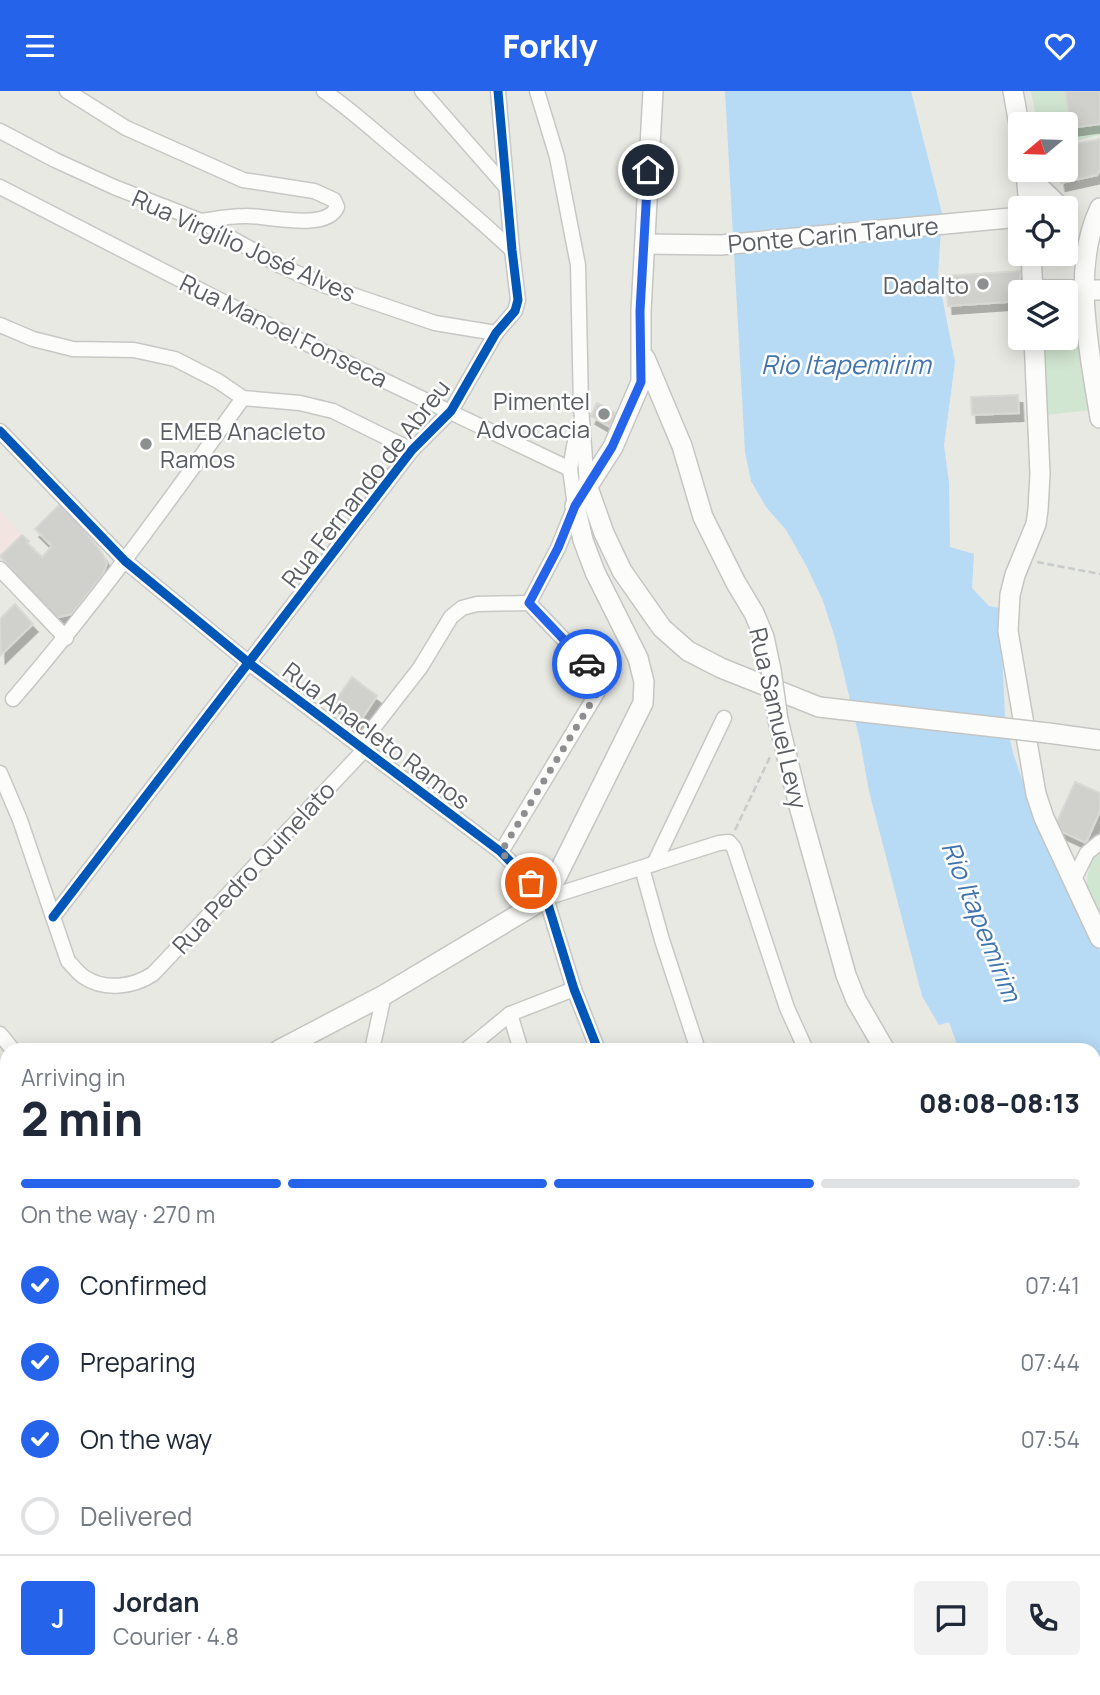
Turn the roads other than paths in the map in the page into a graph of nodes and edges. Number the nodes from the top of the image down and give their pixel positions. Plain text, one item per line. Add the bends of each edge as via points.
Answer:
1 (67, 91) edge
2 (324, 91) edge
3 (422, 91) edge
4 (498, 91) edge
5 (537, 91) edge
6 (653, 91) edge
7 (1013, 91) edge
8 (1017, 112) edge
9 (0, 131) edge
10 (1035, 182) edge
11 (0, 187) edge
12 (506, 187) junction
13 (1049, 196) edge
14 (1098, 211) edge
15 (1078, 216) edge
16 (1008, 218) edge
17 (201, 221) junction
18 (645, 244) junction
19 (512, 250) junction
20 (1092, 290) edge
21 (0, 325) edge
22 (496, 333) junction
23 (1035, 350) edge
24 (642, 352) junction
25 (243, 398) junction
26 (581, 407) junction
27 (451, 411) junction
28 (1099, 414) edge
29 (0, 431) edge
30 (412, 450) junction
31 (570, 470) junction
32 (587, 485) junction
33 (575, 506) junction
34 (125, 561) junction
35 (0, 569) edge
36 (529, 603) junction
37 (66, 638) junction
38 (249, 663) junction
39 (13, 699) dead end
40 (724, 718) dead end
41 (1100, 740) edge
42 (362, 747) junction
43 (0, 773) edge
44 (1100, 842) edge
45 (501, 852) junction
46 (648, 866) junction
47 (1074, 879) junction
48 (547, 898) junction
49 (53, 917) junction
50 (1100, 938) edge
51 (574, 989) junction
52 (384, 995) junction
53 (510, 1014) junction
54 (291, 1043) edge
55 (374, 1043) edge
56 (475, 1043) edge
57 (519, 1043) edge
58 (595, 1043) edge
59 (696, 1043) edge
60 (803, 1043) edge
61 (882, 1043) edge

1 - 17 street via 126,128 243,180 314,191 334,200 337,207 331,216 312,221 246,215
2 - 19 street via 461,202
3 - 12 street
4 - 12 street, Rua Fernando de Abreu
5 - 26 street via 557,157 578,265
6 - 18 main road
7 - 8 main road
9 - 17 street, Rua Virgílio José Alves via 114,187
10 - 13 main road
11 - 27 street, Rua Manoel Fonseca via 276,329
12 - 19 street, Rua Fernando de Abreu
14 - 15 main road
14 - 20 main road via 1089,242
16 - 18 main road, Ponte Carin Tanure via 721,245
17 - 22 street, Rua Virgílio José Alves via 326,286 435,323
18 - 24 main road
19 - 22 street, Rua Fernando de Abreu via 518,300 510,319
20 - 28 main road
21 - 25 street via 73,349 134,350 175,359
22 - 27 street, Rua Fernando de Abreu
23 - 47 main road via 1038,510 1010,595 1008,631 1037,793
24 - 32 main road via 641,382 612,447
24 - 61 main road, Rua Samuel Levy, bridge via 682,446 702,517 764,637 799,806 846,975
25 - 30 street via 333,411
25 - 34 street
26 - 31 street
26 - 32 street
27 - 30 street, Rua Fernando de Abreu
27 - 31 street, Rua Manoel Fonseca
29 - 34 street, Rua Anacleto Ramos
30 - 38 street, Rua Fernando de Abreu
31 - 33 street
32 - 33 main road
32 - 41 main road, bridge via 622,571 662,628 688,651 720,668 819,707
33 - 36 street
33 - 48 main road via 595,572 638,658 643,703
34 - 37 street
34 - 38 street, Rua Anacleto Ramos
35 - 37 street
36 - 42 street, Rua Pedro Quinelato via 477,604 451,617 421,668
36 - 45 street via 595,672 600,683
37 - 39 street
38 - 42 street, Rua Anacleto Ramos
38 - 49 street, Rua Fernando de Abreu
40 - 46 street
42 - 45 street, Rua Anacleto Ramos
42 - 49 street, Rua Pedro Quinelato via 153,974 139,983 113,987 84,978 68,961
43 - 49 street
44 - 47 street via 1087,853
45 - 48 street, Rua Anacleto Ramos
46 - 48 street
46 - 59 street via 662,940
46 - 60 street via 729,842
47 - 50 main road
48 - 51 street
48 - 52 main road
51 - 53 street
51 - 58 street
52 - 54 main road
52 - 55 street
53 - 56 street
53 - 57 street

